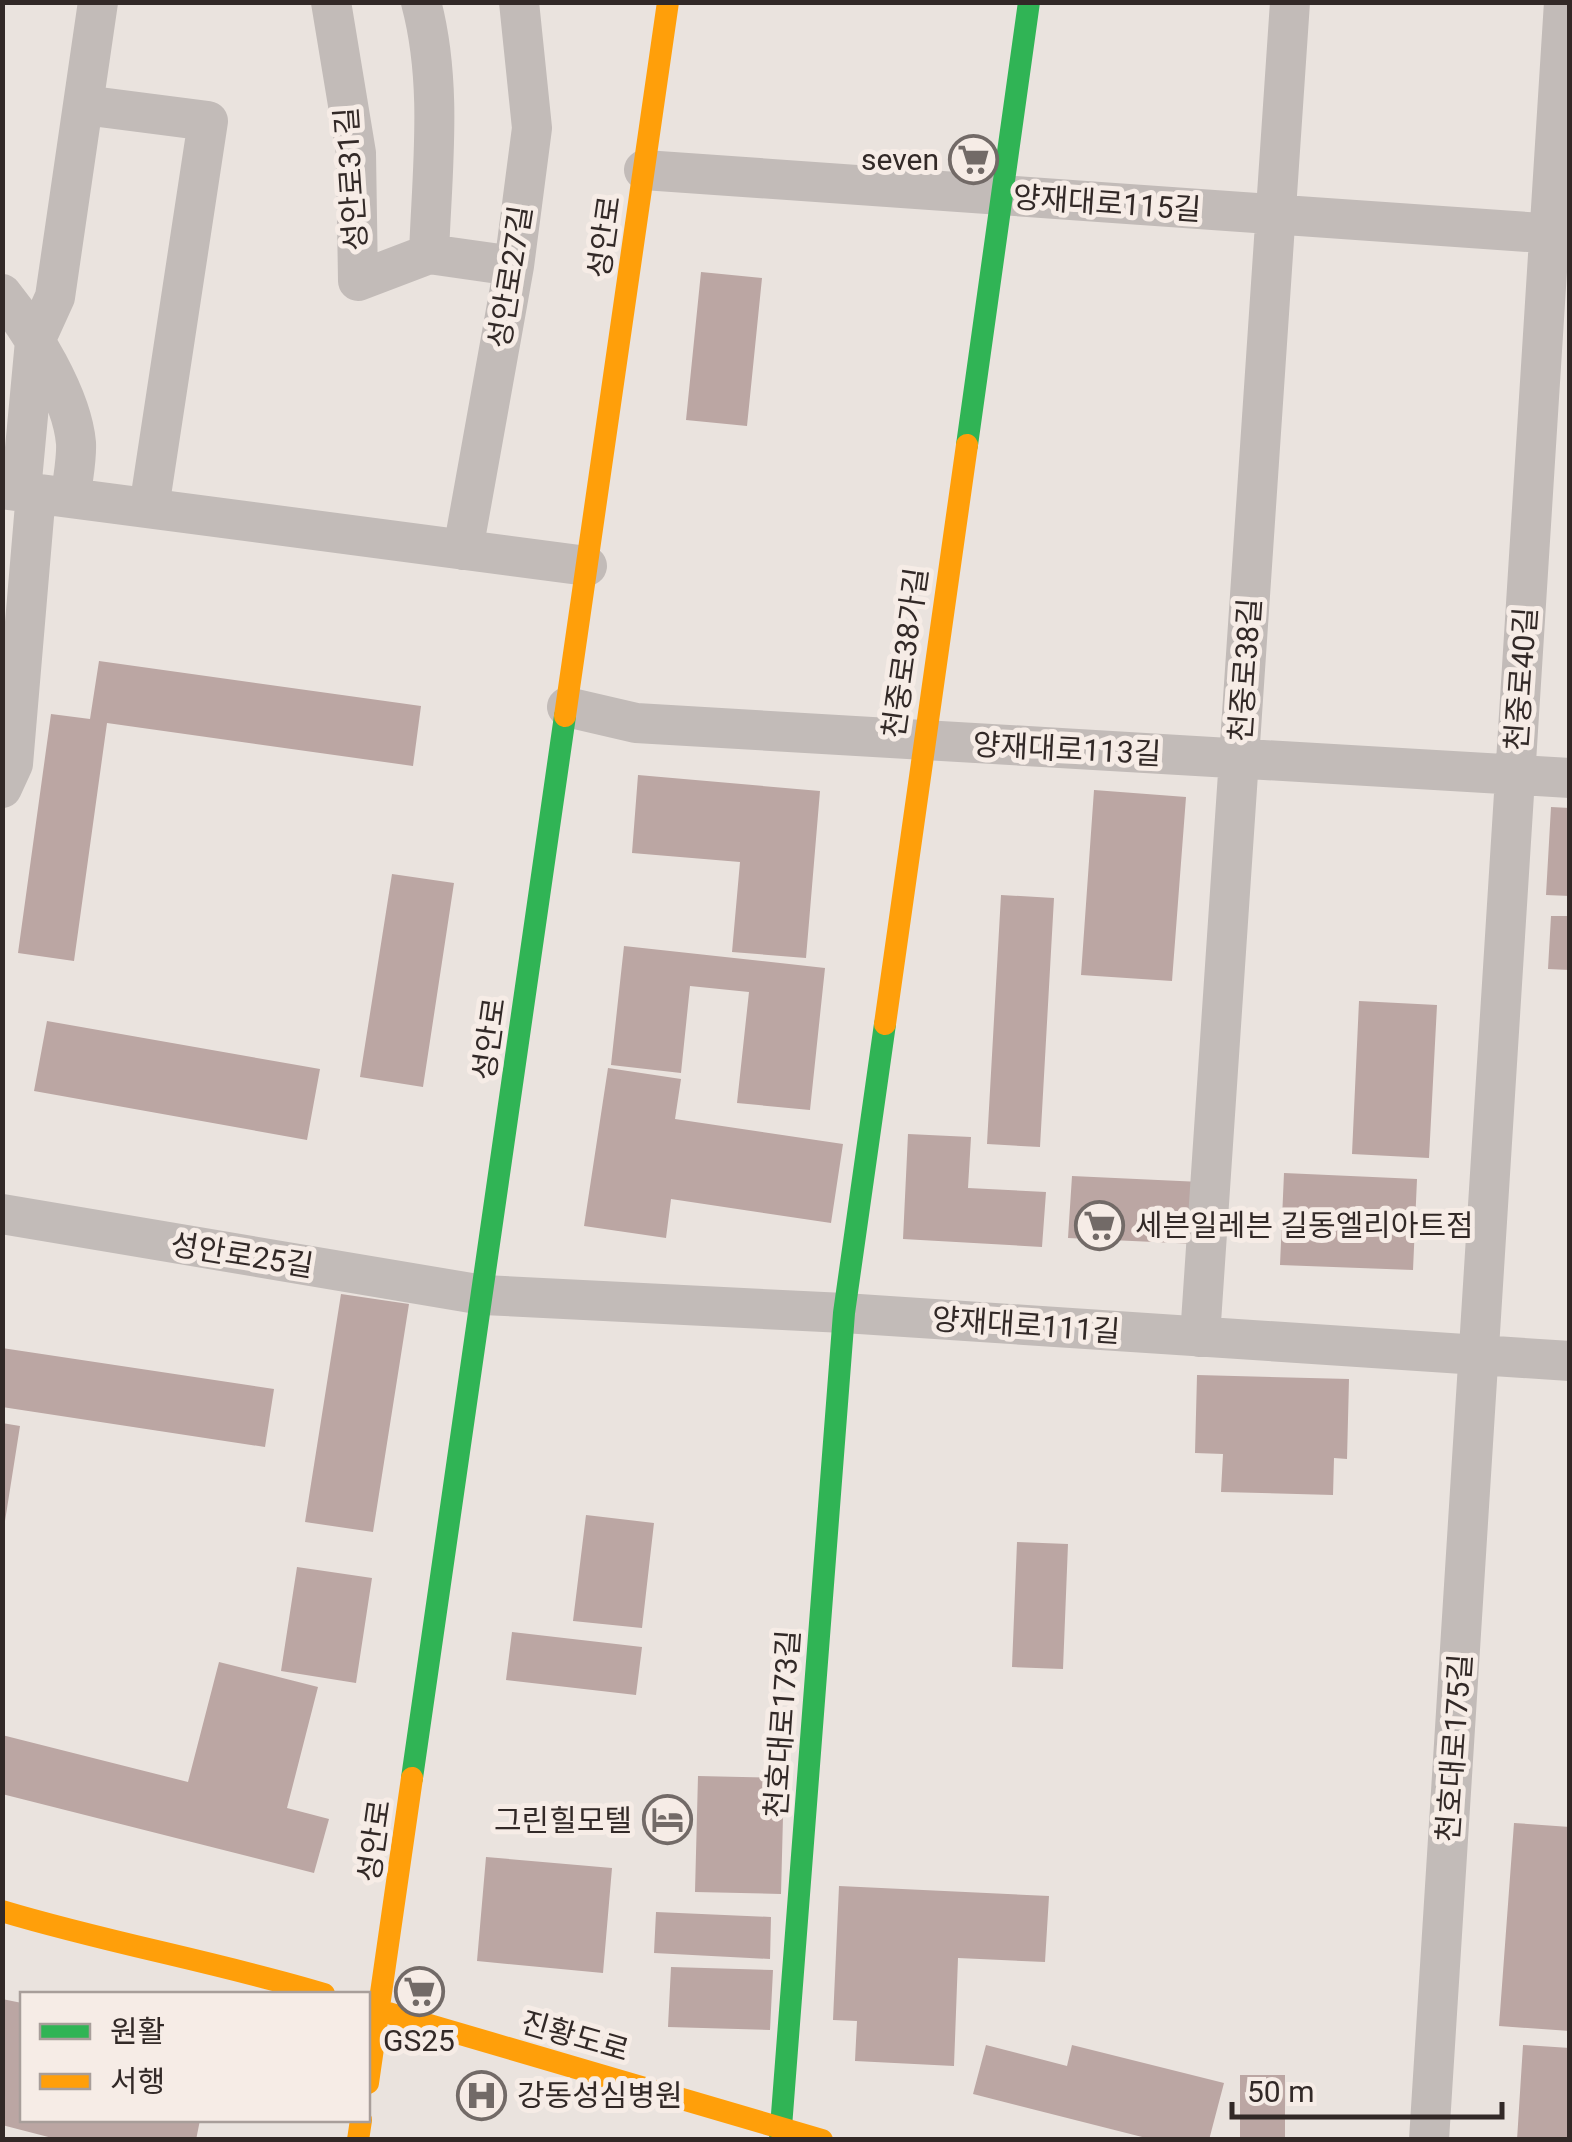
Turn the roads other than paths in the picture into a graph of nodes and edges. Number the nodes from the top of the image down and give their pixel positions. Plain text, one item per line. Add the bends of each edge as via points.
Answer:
1 (98, 2) edge
2 (330, 2) edge
3 (421, 2) edge
4 (518, 2) edge
5 (668, 2) edge
6 (1029, 2) edge
7 (1290, 2) edge
8 (1564, 2) edge
9 (84, 105) junction
10 (644, 170) junction
11 (1004, 196) junction
12 (1277, 215) junction
13 (1559, 235) edge
14 (429, 254) junction
15 (514, 266) junction
16 (2, 294) edge
17 (36, 341) junction
18 (32, 493) edge
19 (149, 508) junction
20 (464, 550) junction
21 (587, 566) junction
22 (566, 707) junction
23 (922, 740) junction
24 (1239, 759) junction
25 (1515, 775) junction
26 (1570, 778) edge
27 (2, 788) edge
28 (2, 1214) edge
29 (482, 1295) junction
30 (844, 1313) junction
31 (1200, 1337) junction
32 (1479, 1356) junction
33 (1570, 1362) edge
34 (2, 1911) edge
35 (317, 1992) edge
36 (374, 2009) edge
37 (370, 2058) edge
38 (780, 2133) edge
39 (822, 2140) edge
40 (1430, 2140) edge

1 - 9 street
2 - 14 street, 성안로31길 via 356,153 358,281
3 - 14 street via 434,116
4 - 15 street, 성안로27길 via 532,128
5 - 10 street, 성안로
6 - 11 street, 천중로38가길
7 - 12 street, 천중로38길
8 - 13 street, 천중로40길
9 - 17 street via 55,297
9 - 19 street via 208,121
10 - 11 street, 양재대로115길
10 - 21 street, 성안로
11 - 12 street, 양재대로115길
11 - 23 street, 천중로38가길
12 - 13 street, 양재대로115길
12 - 24 street, 천중로38길
13 - 25 street, 천중로40길
14 - 15 street, 성안로31길
15 - 20 street, 성안로27길
16 - 17 street
17 - 18 street
18 - 19 street
18 - 27 street via 13,764
19 - 20 street
20 - 21 street
21 - 22 street, 성안로
22 - 23 street, 양재대로113길 via 636,724
22 - 29 street, 성안로
23 - 24 street, 양재대로113길
23 - 30 street, 천중로38가길
24 - 25 street, 양재대로113길
24 - 31 street, 천중로38길
25 - 26 street, 양재대로113길
25 - 32 street, 천중로40길
28 - 29 street, 성안로25길
29 - 30 street, 양재대로111길
29 - 36 street, 성안로
30 - 31 street, 양재대로111길
30 - 38 street, 천호대로173길
31 - 32 street, 양재대로111길
32 - 33 street, 양재대로111길
32 - 40 street, 천호대로175길
34 - 35 street
36 - 37 street, 성안로
36 - 38 street, 진황도로
38 - 39 street, 진황도로

